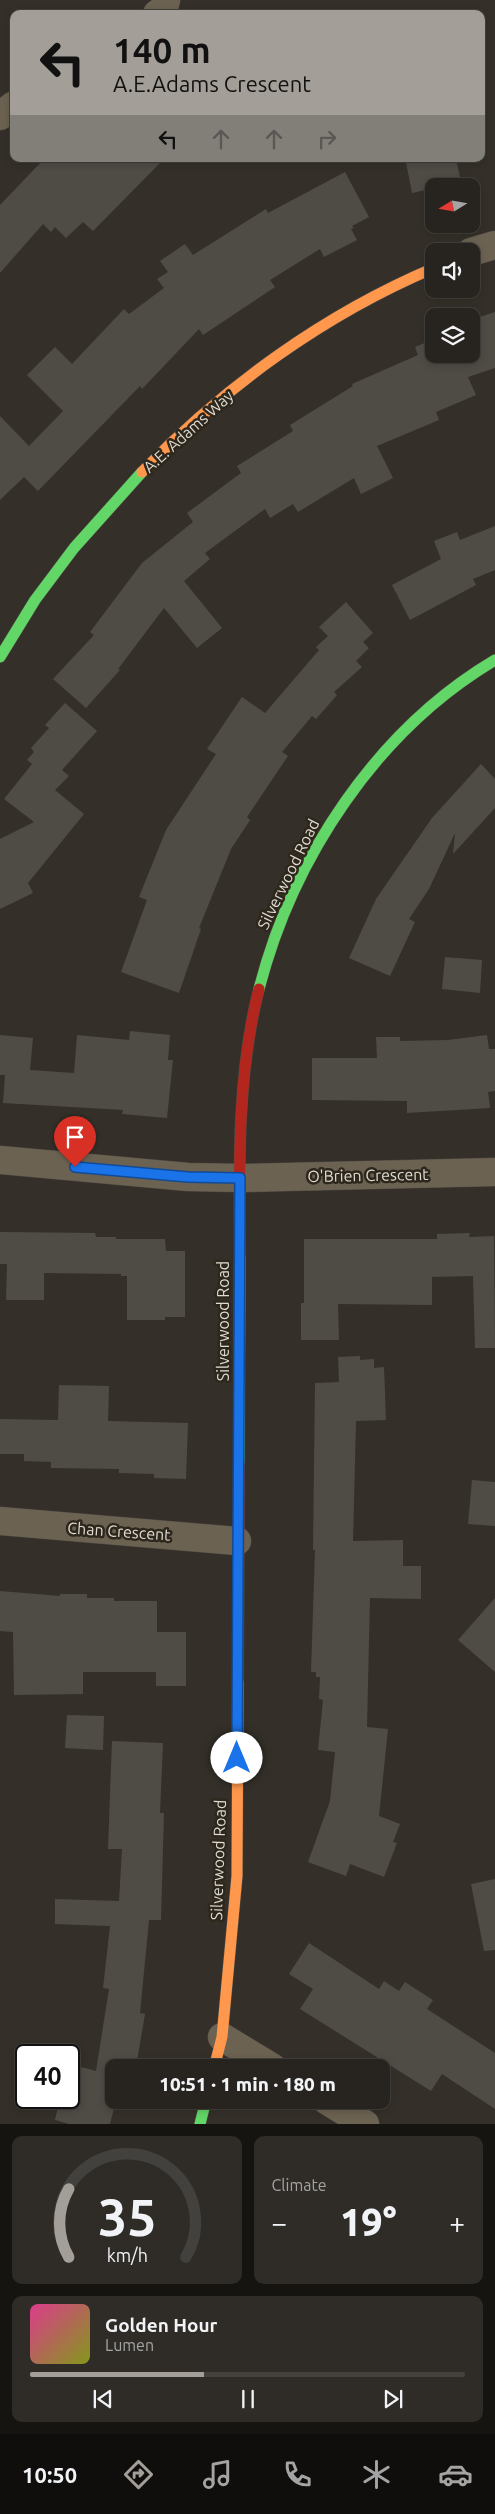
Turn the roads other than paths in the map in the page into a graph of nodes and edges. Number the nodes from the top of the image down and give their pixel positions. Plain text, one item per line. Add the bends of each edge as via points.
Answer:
1 (10, 107) edge
2 (0, 116) edge
3 (495, 245) edge
4 (480, 249) edge
5 (425, 272) edge
6 (0, 657) edge
7 (495, 660) edge
8 (0, 1160) edge
9 (495, 1172) edge
10 (240, 1178) junction
11 (0, 1521) edge
12 (237, 1541) junction
13 (222, 2037) junction
14 (216, 2059) edge
15 (258, 2059) edge
16 (204, 2109) edge
17 (341, 2109) edge
18 (200, 2124) edge
19 (365, 2124) edge

1 - 2 street
3 - 4 street
5 - 6 street, A.E. Adams Way via 372,296 292,347 218,402 154,459 96,521 39,593
7 - 10 street, Silverwood Road via 441,699 400,735 356,785 322,836 277,929 259,992 248,1053
8 - 10 street, O'Brien Crescent via 188,1177
9 - 10 street, O'Brien Crescent
10 - 12 street, Silverwood Road
11 - 12 street, Chan Crescent
12 - 13 street, Silverwood Road via 237,1876
13 - 14 street, Silverwood Road
13 - 15 street
16 - 18 street
17 - 19 street

